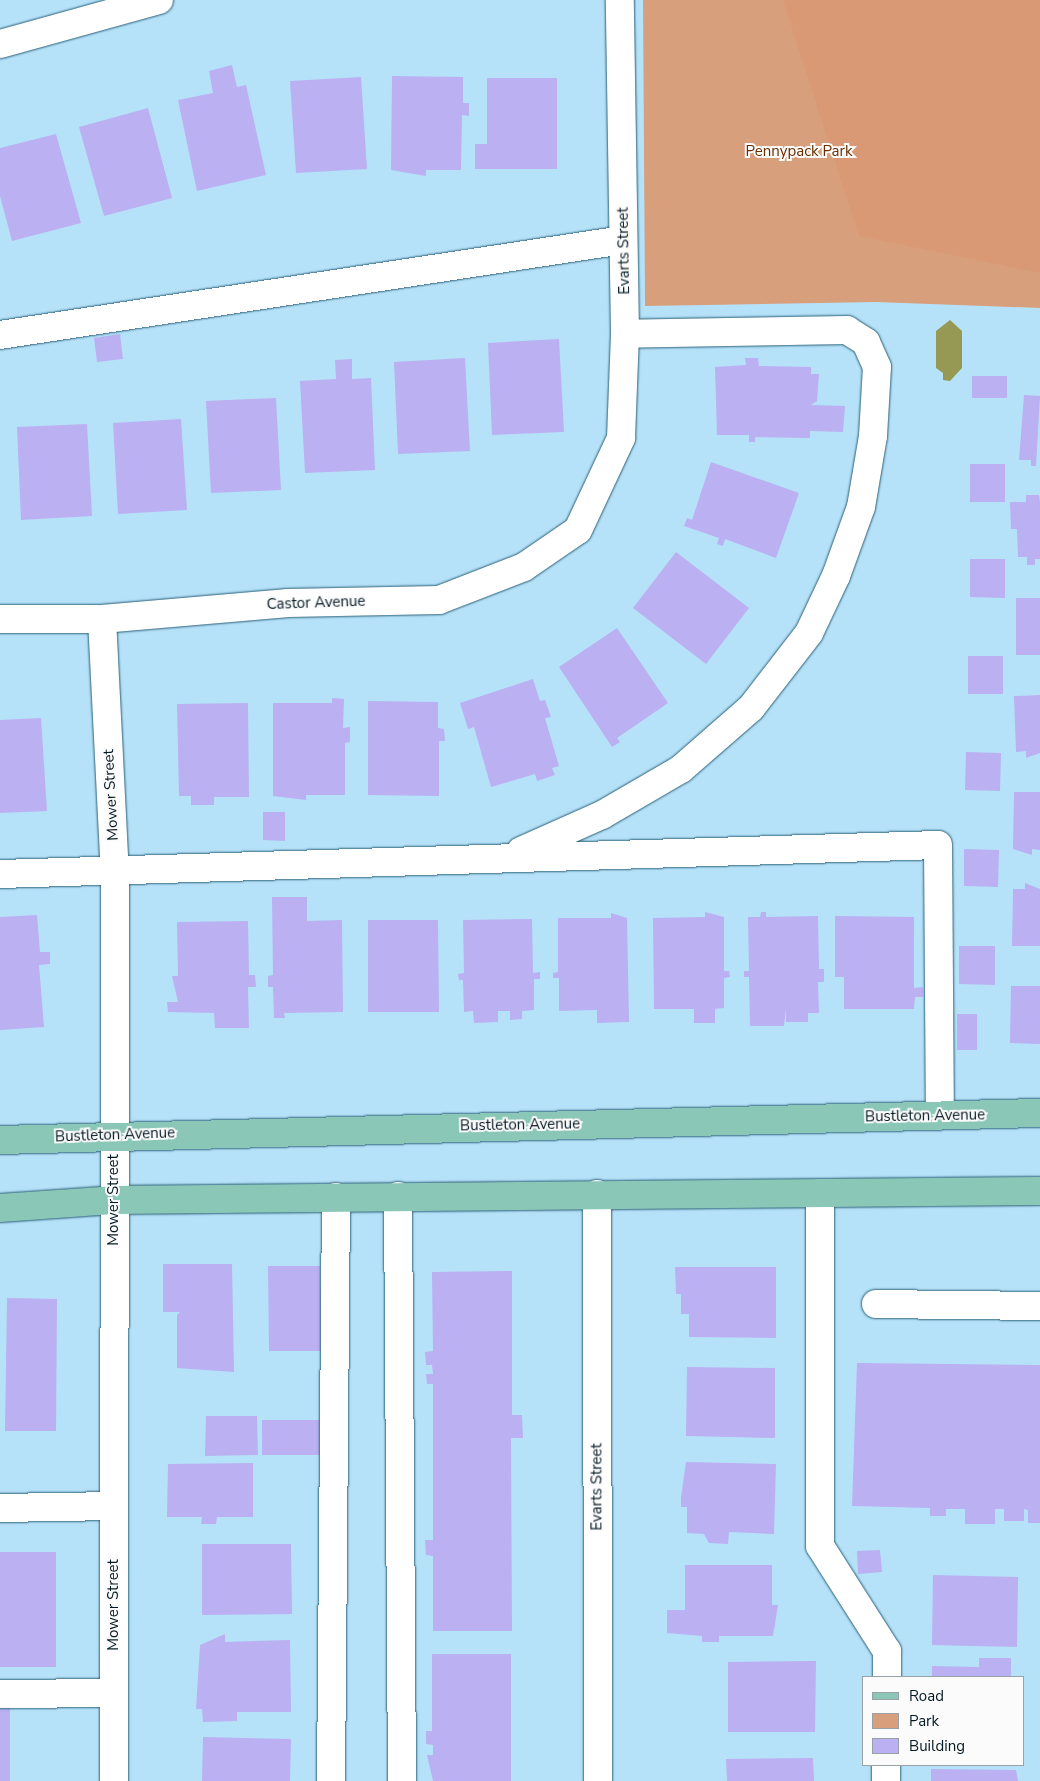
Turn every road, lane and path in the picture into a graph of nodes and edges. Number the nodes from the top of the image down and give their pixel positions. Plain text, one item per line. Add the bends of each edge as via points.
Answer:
1 (160, 0) edge
2 (620, 0) edge
3 (0, 44) edge
4 (623, 240) junction
5 (625, 334) junction
6 (0, 335) edge
7 (595, 497) joint
8 (0, 619) edge
9 (102, 619) junction
10 (508, 857) junction
11 (115, 868) junction
12 (0, 874) edge
13 (1040, 1113) edge
14 (940, 1116) junction
15 (114, 1134) junction
16 (0, 1140) edge
17 (1040, 1191) edge
18 (820, 1193) junction
19 (597, 1194) junction
20 (398, 1196) junction
21 (336, 1197) junction
22 (113, 1200) junction
23 (0, 1208) edge
24 (876, 1304) dead end
25 (1040, 1306) edge
26 (114, 1506) junction
27 (0, 1508) edge
28 (887, 1676) edge
29 (114, 1693) junction
30 (0, 1694) edge
31 (886, 1766) edge
32 (114, 1781) edge
33 (331, 1781) edge
34 (402, 1781) edge
35 (598, 1781) edge
36 (886, 1781) edge

1 - 3 street
2 - 4 street, Evarts Street
4 - 5 street, Evarts Street
4 - 6 street
5 - 7 street, Evarts Street via 621,438
5 - 10 street via 847,330 866,342 877,368 873,436 861,507 836,576 809,633 751,708 681,769 602,815
7 - 9 street, Castor Avenue via 578,530 524,567 439,600 288,603
8 - 9 street, Castor Avenue
9 - 11 street, Mower Street
10 - 11 street
10 - 14 street via 938,844
11 - 12 street
11 - 15 street, Mower Street
13 - 14 main road, Bustleton Avenue
14 - 15 main road, Bustleton Avenue
15 - 16 main road, Bustleton Avenue
15 - 22 street, Mower Street
17 - 18 main road
18 - 19 main road
18 - 28 street via 820,1546 887,1651
19 - 20 main road
19 - 35 street, Evarts Street
20 - 21 main road
20 - 34 street
21 - 22 main road
21 - 33 street
22 - 23 main road
22 - 26 street, Mower Street
24 - 25 street
26 - 27 street
26 - 29 street, Mower Street
29 - 30 street
29 - 32 street, Mower Street
31 - 36 street

